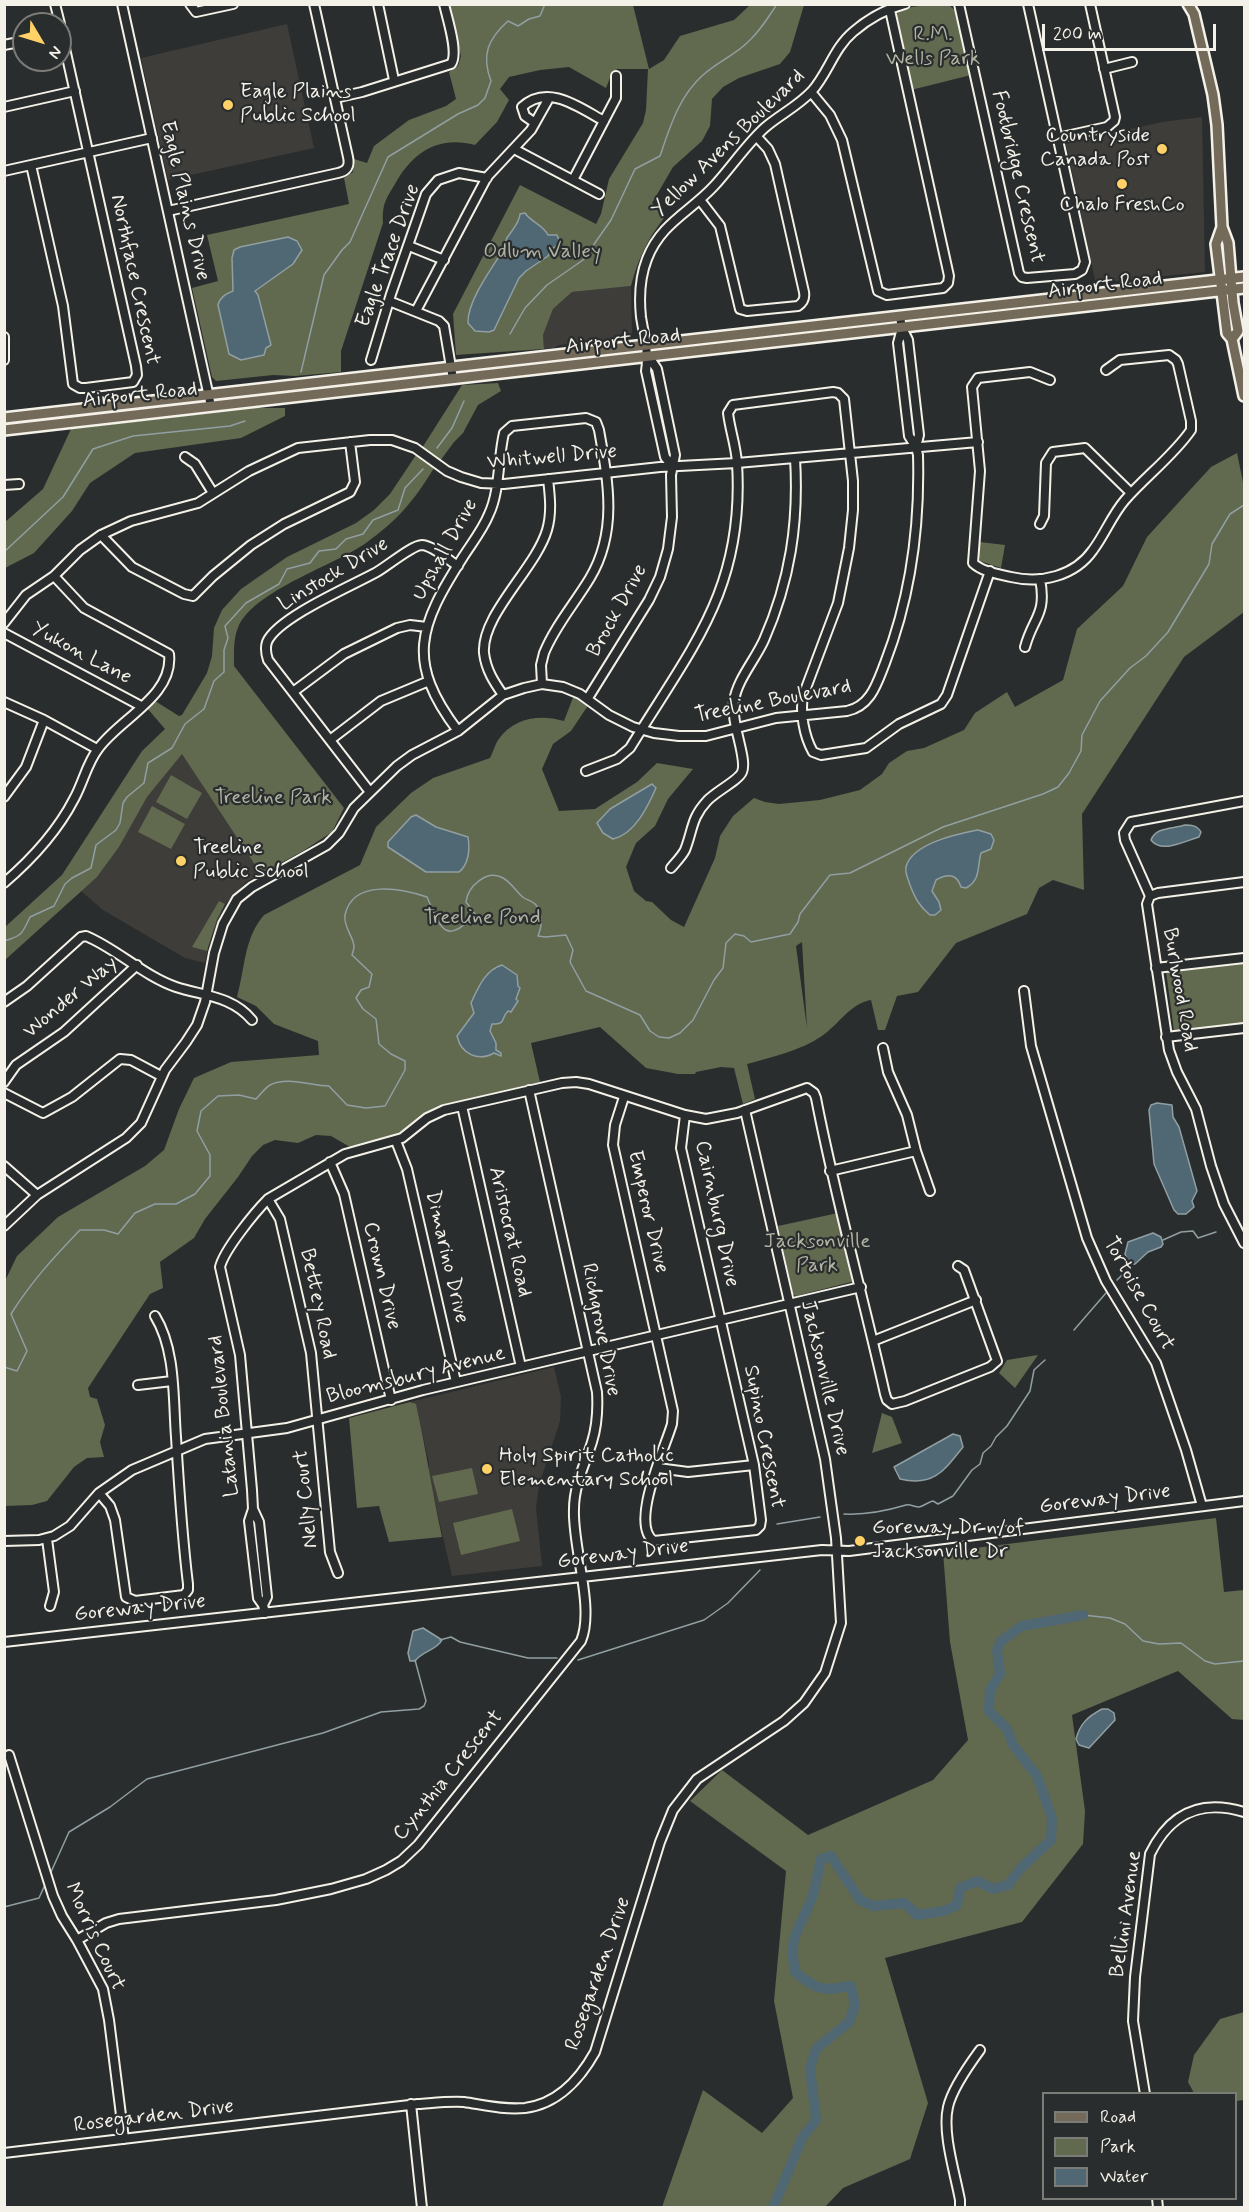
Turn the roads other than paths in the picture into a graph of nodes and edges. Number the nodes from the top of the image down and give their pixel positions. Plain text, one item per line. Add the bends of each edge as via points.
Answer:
1 (122, 4) edge
2 (190, 4) edge
3 (233, 4) edge
4 (314, 4) edge
5 (378, 4) edge
6 (444, 4) edge
7 (905, 4) edge
8 (959, 4) edge
9 (1028, 4) edge
10 (1090, 4) edge
11 (1188, 4) edge
12 (1196, 9) edge
13 (890, 10) junction
14 (1132, 62) dead end
15 (1104, 69) junction
16 (70, 72) edge
17 (616, 76) dead end
18 (394, 80) junction
19 (75, 91) junction
20 (812, 92) junction
21 (335, 98) junction
22 (549, 98) junction
23 (4, 107) edge
24 (604, 121) junction
25 (535, 123) junction
26 (757, 137) junction
27 (152, 138) junction
28 (1057, 138) junction
29 (514, 149) junction
30 (88, 152) junction
31 (31, 165) junction
32 (4, 171) edge
33 (487, 178) junction
34 (573, 180) junction
35 (599, 194) dead end
36 (700, 200) junction
37 (168, 211) junction
38 (1222, 227) junction
39 (409, 246) junction
40 (444, 260) junction
41 (1245, 277) edge
42 (1231, 279) junction
43 (1220, 280) junction
44 (1245, 288) edge
45 (1232, 290) junction
46 (1221, 291) junction
47 (389, 301) junction
48 (416, 311) junction
49 (900, 317) junction
50 (902, 328) junction
51 (4, 337) edge
52 (1232, 339) junction
53 (646, 346) junction
54 (649, 357) junction
55 (4, 360) edge
56 (371, 360) dead end
57 (451, 367) junction
58 (1106, 370) dead end
59 (453, 379) junction
60 (1050, 380) dead end
61 (209, 394) junction
62 (1245, 396) edge
63 (211, 406) junction
64 (4, 418) edge
65 (4, 430) edge
66 (350, 442) junction
67 (978, 442) junction
68 (916, 447) junction
69 (851, 453) junction
70 (185, 457) dead end
71 (795, 459) junction
72 (737, 464) junction
73 (672, 466) junction
74 (607, 473) junction
75 (548, 479) junction
76 (19, 484) dead end
77 (496, 484) junction
78 (4, 485) edge
79 (213, 493) junction
80 (1131, 493) junction
81 (1040, 524) dead end
82 (101, 536) junction
83 (458, 566) junction
84 (990, 571) junction
85 (54, 576) junction
86 (1040, 579) junction
87 (4, 623) edge
88 (427, 627) junction
89 (4, 633) edge
90 (1025, 647) dead end
91 (429, 681) junction
92 (542, 684) junction
93 (293, 692) junction
94 (503, 695) junction
95 (588, 698) junction
96 (4, 702) edge
97 (141, 706) junction
98 (803, 715) junction
99 (44, 720) junction
100 (642, 729) junction
101 (735, 729) junction
102 (458, 731) junction
103 (330, 740) junction
104 (98, 749) junction
105 (586, 771) dead end
106 (370, 792) junction
107 (4, 797) edge
108 (1245, 801) edge
109 (671, 868) dead end
110 (1245, 882) edge
111 (4, 883) edge
112 (1150, 896) junction
113 (1245, 958) edge
114 (137, 965) junction
115 (1156, 968) junction
116 (1024, 991) dead end
117 (206, 994) junction
118 (4, 1002) edge
119 (252, 1020) dead end
120 (1245, 1028) edge
121 (1166, 1037) junction
122 (883, 1048) dead end
123 (161, 1076) junction
124 (4, 1082) edge
125 (529, 1090) junction
126 (4, 1093) edge
127 (624, 1097) junction
128 (462, 1106) junction
129 (745, 1110) junction
130 (684, 1115) junction
131 (396, 1141) junction
132 (916, 1151) junction
133 (330, 1162) junction
134 (4, 1166) edge
135 (830, 1171) junction
136 (930, 1191) dead end
137 (37, 1195) junction
138 (268, 1199) junction
139 (4, 1226) edge
140 (1245, 1244) edge
141 (958, 1266) dead end
142 (861, 1287) junction
143 (976, 1300) junction
144 (789, 1304) junction
145 (155, 1316) dead end
146 (721, 1320) junction
147 (657, 1336) junction
148 (873, 1341) junction
149 (588, 1352) junction
150 (521, 1367) junction
151 (172, 1382) junction
152 (456, 1382) junction
153 (138, 1385) dead end
154 (391, 1400) junction
155 (317, 1420) junction
156 (247, 1432) junction
157 (176, 1450) junction
158 (754, 1465) junction
159 (658, 1468) junction
160 (99, 1493) junction
161 (1245, 1501) edge
162 (1202, 1506) junction
163 (47, 1539) junction
164 (4, 1541) edge
165 (836, 1550) junction
166 (338, 1573) dead end
167 (581, 1577) junction
168 (50, 1606) dead end
169 (264, 1609) junction
170 (4, 1642) edge
171 (9, 1755) dead end
172 (1245, 1812) edge
173 (77, 1940) junction
174 (980, 2050) dead end
175 (1145, 2092) edge
176 (411, 2104) junction
177 (124, 2139) junction
178 (4, 2153) edge
179 (422, 2208) edge
180 (960, 2208) edge

1 - 27 street, Eagle Plains Drive
2 - 3 street via 196,12
4 - 21 street
5 - 18 street
6 - 18 street via 453,61
7 - 13 street, Yellow Avens Boulevard
8 - 28 street, Footbridge Crescent via 1014,253 1019,273 1025,278 1075,274 1085,262
9 - 28 street, Footbridge Crescent
10 - 15 street
11 - 12 main road
12 - 38 main road via 1217,125
13 - 20 street, Yellow Avens Boulevard via 865,23 845,40
13 - 20 street via 949,276 944,288 887,295 878,291 842,140 830,115
14 - 15 street
15 - 28 street via 1114,122
16 - 19 street
17 - 24 street via 616,98
18 - 21 street
19 - 23 street
19 - 30 street
20 - 26 street, Yellow Avens Boulevard
21 - 37 street via 349,164 344,172
22 - 24 street via 562,98
22 - 25 street
22 - 25 street via 530,99 522,107 525,116
24 - 34 street
25 - 29 street
26 - 36 street, Yellow Avens Boulevard
26 - 36 street via 775,164 804,292 801,304 740,309 720,226
27 - 30 street
27 - 37 street, Eagle Plains Drive
29 - 33 street
29 - 34 street
30 - 31 street
30 - 31 street, Northface Crescent via 136,366 133,382 86,388 73,384 63,306
31 - 32 street
33 - 39 street, Eagle Trace Drive via 464,172 436,181 425,197
33 - 40 street
34 - 35 street
36 - 53 street, Yellow Avens Boulevard via 668,225 648,256 640,298
37 - 61 street, Eagle Plains Drive
38 - 42 main road via 1228,243
38 - 43 main road via 1216,244
39 - 40 street
39 - 47 street, Eagle Trace Drive
40 - 48 street
41 - 42 main road, Airport Road
42 - 43 main road, Airport Road
42 - 45 main road
43 - 46 main road
43 - 49 main road, Airport Road
44 - 45 main road, Airport Road
45 - 46 main road, Airport Road
45 - 52 main road via 1238,331
46 - 50 main road, Airport Road
46 - 52 main road via 1227,333
47 - 48 street
47 - 56 street, Eagle Trace Drive
48 - 57 street via 444,326
49 - 50 street, Treeline Boulevard
49 - 53 main road, Airport Road
50 - 54 main road, Airport Road
50 - 68 street, Treeline Boulevard via 898,343 903,390 909,436
51 - 55 street
52 - 62 main road
53 - 54 street, Brock Drive
53 - 57 main road, Airport Road
54 - 59 main road, Airport Road
54 - 73 street, Brock Drive via 646,371 665,457
57 - 59 street
57 - 61 main road, Airport Road
58 - 80 street via 1120,360 1173,357 1191,421 1189,433
59 - 63 main road, Airport Road
60 - 67 street via 1030,372 978,378 972,387
61 - 63 street, Eagle Plains Drive
61 - 64 main road, Airport Road
63 - 65 main road, Airport Road
66 - 77 street, Whitwell Drive via 400,442 454,475
66 - 79 street, Whitwell Drive via 293,450
66 - 82 street via 355,482 350,492 251,545 193,596 132,567
67 - 68 street, Whitwell Drive
67 - 84 street via 979,496 973,563
68 - 69 street, Whitwell Drive
68 - 98 street, Treeline Boulevard via 918,494 912,566 895,636 876,685 867,701 853,710
69 - 71 street, Whitwell Drive
69 - 72 street via 844,399 833,393 733,405 728,416
69 - 98 street via 853,510 847,565 829,631 805,688
70 - 79 street via 195,464
71 - 72 street, Whitwell Drive
71 - 101 street via 797,508 790,563 769,630 735,695
72 - 73 street, Whitwell Drive
72 - 100 street via 736,527 720,594 700,638
73 - 74 street, Whitwell Drive
73 - 95 street, Brock Drive via 671,536 660,577 643,612
74 - 75 street, Whitwell Drive
74 - 77 street, Upshall Drive via 598,426 586,418 509,427 503,439
74 - 92 street via 609,516 602,551 546,648 541,665
75 - 77 street, Whitwell Drive
75 - 94 street via 551,508 544,539 484,640 487,667
76 - 78 street
77 - 83 street, Upshall Drive via 489,515
79 - 82 street, Whitwell Drive via 190,506 131,521
80 - 81 street via 1085,448 1053,452 1046,463 1044,516
80 - 86 street via 1086,559 1068,572
82 - 85 street, Whitwell Drive
83 - 88 street, Upshall Drive via 437,599
83 - 93 street, Linstock Drive via 429,548 417,546 277,630 267,642 267,656
84 - 86 street via 1020,579
84 - 98 street via 941,704 899,724 866,748 821,755 810,746
85 - 87 street, Whitwell Drive via 26,595
85 - 97 street via 84,609 169,654 164,682
86 - 90 street via 1041,610
88 - 91 street, Upshall Drive via 424,652
88 - 93 street via 402,626 380,636 344,654
89 - 97 street, Yukon Lane
91 - 102 street, Upshall Drive via 438,703
91 - 103 street via 381,701
92 - 94 street, Treeline Boulevard
92 - 95 street, Treeline Boulevard via 563,687
93 - 103 street, Linstock Drive
94 - 102 street, Treeline Boulevard
95 - 100 street, Treeline Boulevard via 614,717
96 - 99 street
97 - 104 street
98 - 101 street, Treeline Boulevard
99 - 104 street
99 - 107 street via 26,766
100 - 101 street, Treeline Boulevard via 690,737
100 - 105 street via 622,756
101 - 109 street via 743,764 741,775 714,793 702,807 685,851
102 - 106 street, Treeline Boulevard via 407,758
103 - 106 street, Linstock Drive
104 - 111 street via 62,818 38,851
106 - 117 street, Treeline Boulevard via 322,849 237,899 223,924
108 - 112 street via 1131,822 1124,833 1125,840
110 - 112 street
112 - 115 street, Burlwood Road via 1147,904
113 - 115 street
114 - 117 street via 172,985
114 - 118 street via 84,936
114 - 124 street, Wonder Way via 64,1032 16,1065
115 - 121 street, Burlwood Road
116 - 162 street, Tortoise Court via 1031,1046 1087,1238 1106,1281 1156,1364
117 - 119 street via 243,1008
117 - 123 street, Treeline Boulevard via 193,1031
120 - 121 street
121 - 140 street, Burlwood Road via 1174,1065 1200,1119 1224,1204
122 - 132 street via 888,1072 906,1109
123 - 126 street via 126,1058 120,1059 72,1097 43,1113
123 - 137 street, Treeline Boulevard via 145,1116 132,1133
125 - 127 street, Latania Boulevard via 576,1082
125 - 128 street, Latania Boulevard
125 - 149 street, Richgrove Drive
127 - 130 street, Latania Boulevard
127 - 147 street, Emperor Drive via 613,1145
128 - 131 street, Latania Boulevard via 435,1114
128 - 150 street, Aristocrat Road
129 - 130 street, Latania Boulevard via 712,1118
129 - 135 street, Latania Boulevard via 802,1088 811,1089
129 - 144 street, Jacksonville Drive
130 - 146 street, Cairnburg Drive via 681,1148
131 - 133 street, Latania Boulevard via 345,1154
131 - 152 street, Dimarino Drive via 407,1169
132 - 135 street
132 - 136 street
133 - 138 street, Latania Boulevard
133 - 154 street, Crown Drive via 344,1194
134 - 137 street
135 - 142 street, Latania Boulevard
137 - 139 street, Treeline Boulevard
138 - 155 street, Bettey Road via 279,1215 311,1353
138 - 156 street, Latania Boulevard via 220,1266 240,1355
141 - 143 street via 964,1270
142 - 144 street, Bloomsbury Avenue
142 - 148 street, Latania Boulevard
143 - 148 street
143 - 148 street, Latania Boulevard via 996,1356 994,1366 892,1404 887,1400
144 - 146 street, Bloomsbury Avenue
144 - 165 street, Jacksonville Drive via 825,1459
145 - 151 street via 162,1328
146 - 147 street, Bloomsbury Avenue
146 - 158 street, Supino Crescent
147 - 149 street, Bloomsbury Avenue
147 - 159 street, Supino Crescent via 674,1414
149 - 150 street, Bloomsbury Avenue
149 - 167 street, Richgrove Drive via 598,1408 574,1506
150 - 152 street, Bloomsbury Avenue
151 - 153 street
151 - 157 street
152 - 154 street, Bloomsbury Avenue
154 - 155 street, Bloomsbury Avenue
155 - 156 street, Bloomsbury Avenue
155 - 166 street, Nelly Court via 330,1552
156 - 157 street, Bloomsbury Avenue via 210,1438
156 - 169 street, Latania Boulevard via 253,1509 249,1521 258,1598
157 - 160 street, Bloomsbury Avenue via 137,1467
157 - 160 street via 188,1584 184,1595 135,1601 126,1598 115,1520
158 - 159 street via 688,1472
158 - 159 street, Supino Crescent via 761,1520 756,1530 654,1541 648,1538 644,1517
160 - 163 street, Bloomsbury Avenue via 70,1526
161 - 162 street, Goreway Drive
162 - 165 street, Goreway Drive
163 - 164 street, Bloomsbury Avenue
163 - 168 street via 54,1592
165 - 167 street, Goreway Drive
165 - 176 street, Rosegarden Drive via 841,1623 825,1673 790,1716 697,1779 673,1810 595,2052 579,2078 552,2098 525,2108 462,2102
167 - 169 street, Goreway Drive
167 - 173 street, Cynthia Crescent via 585,1624 581,1641 418,1845 401,1861 366,1879 331,1889 276,1900 119,1919
169 - 170 street, Goreway Drive
171 - 173 street, Morris Court via 53,1896
172 - 175 street, Bellini Avenue via 1217,1807 1188,1813 1170,1824 1150,1854 1133,2021
173 - 177 street, Morris Court via 103,1989
174 - 180 street via 948,2106 946,2125
176 - 177 street, Rosegarden Drive
176 - 179 street
177 - 178 street, Rosegarden Drive

